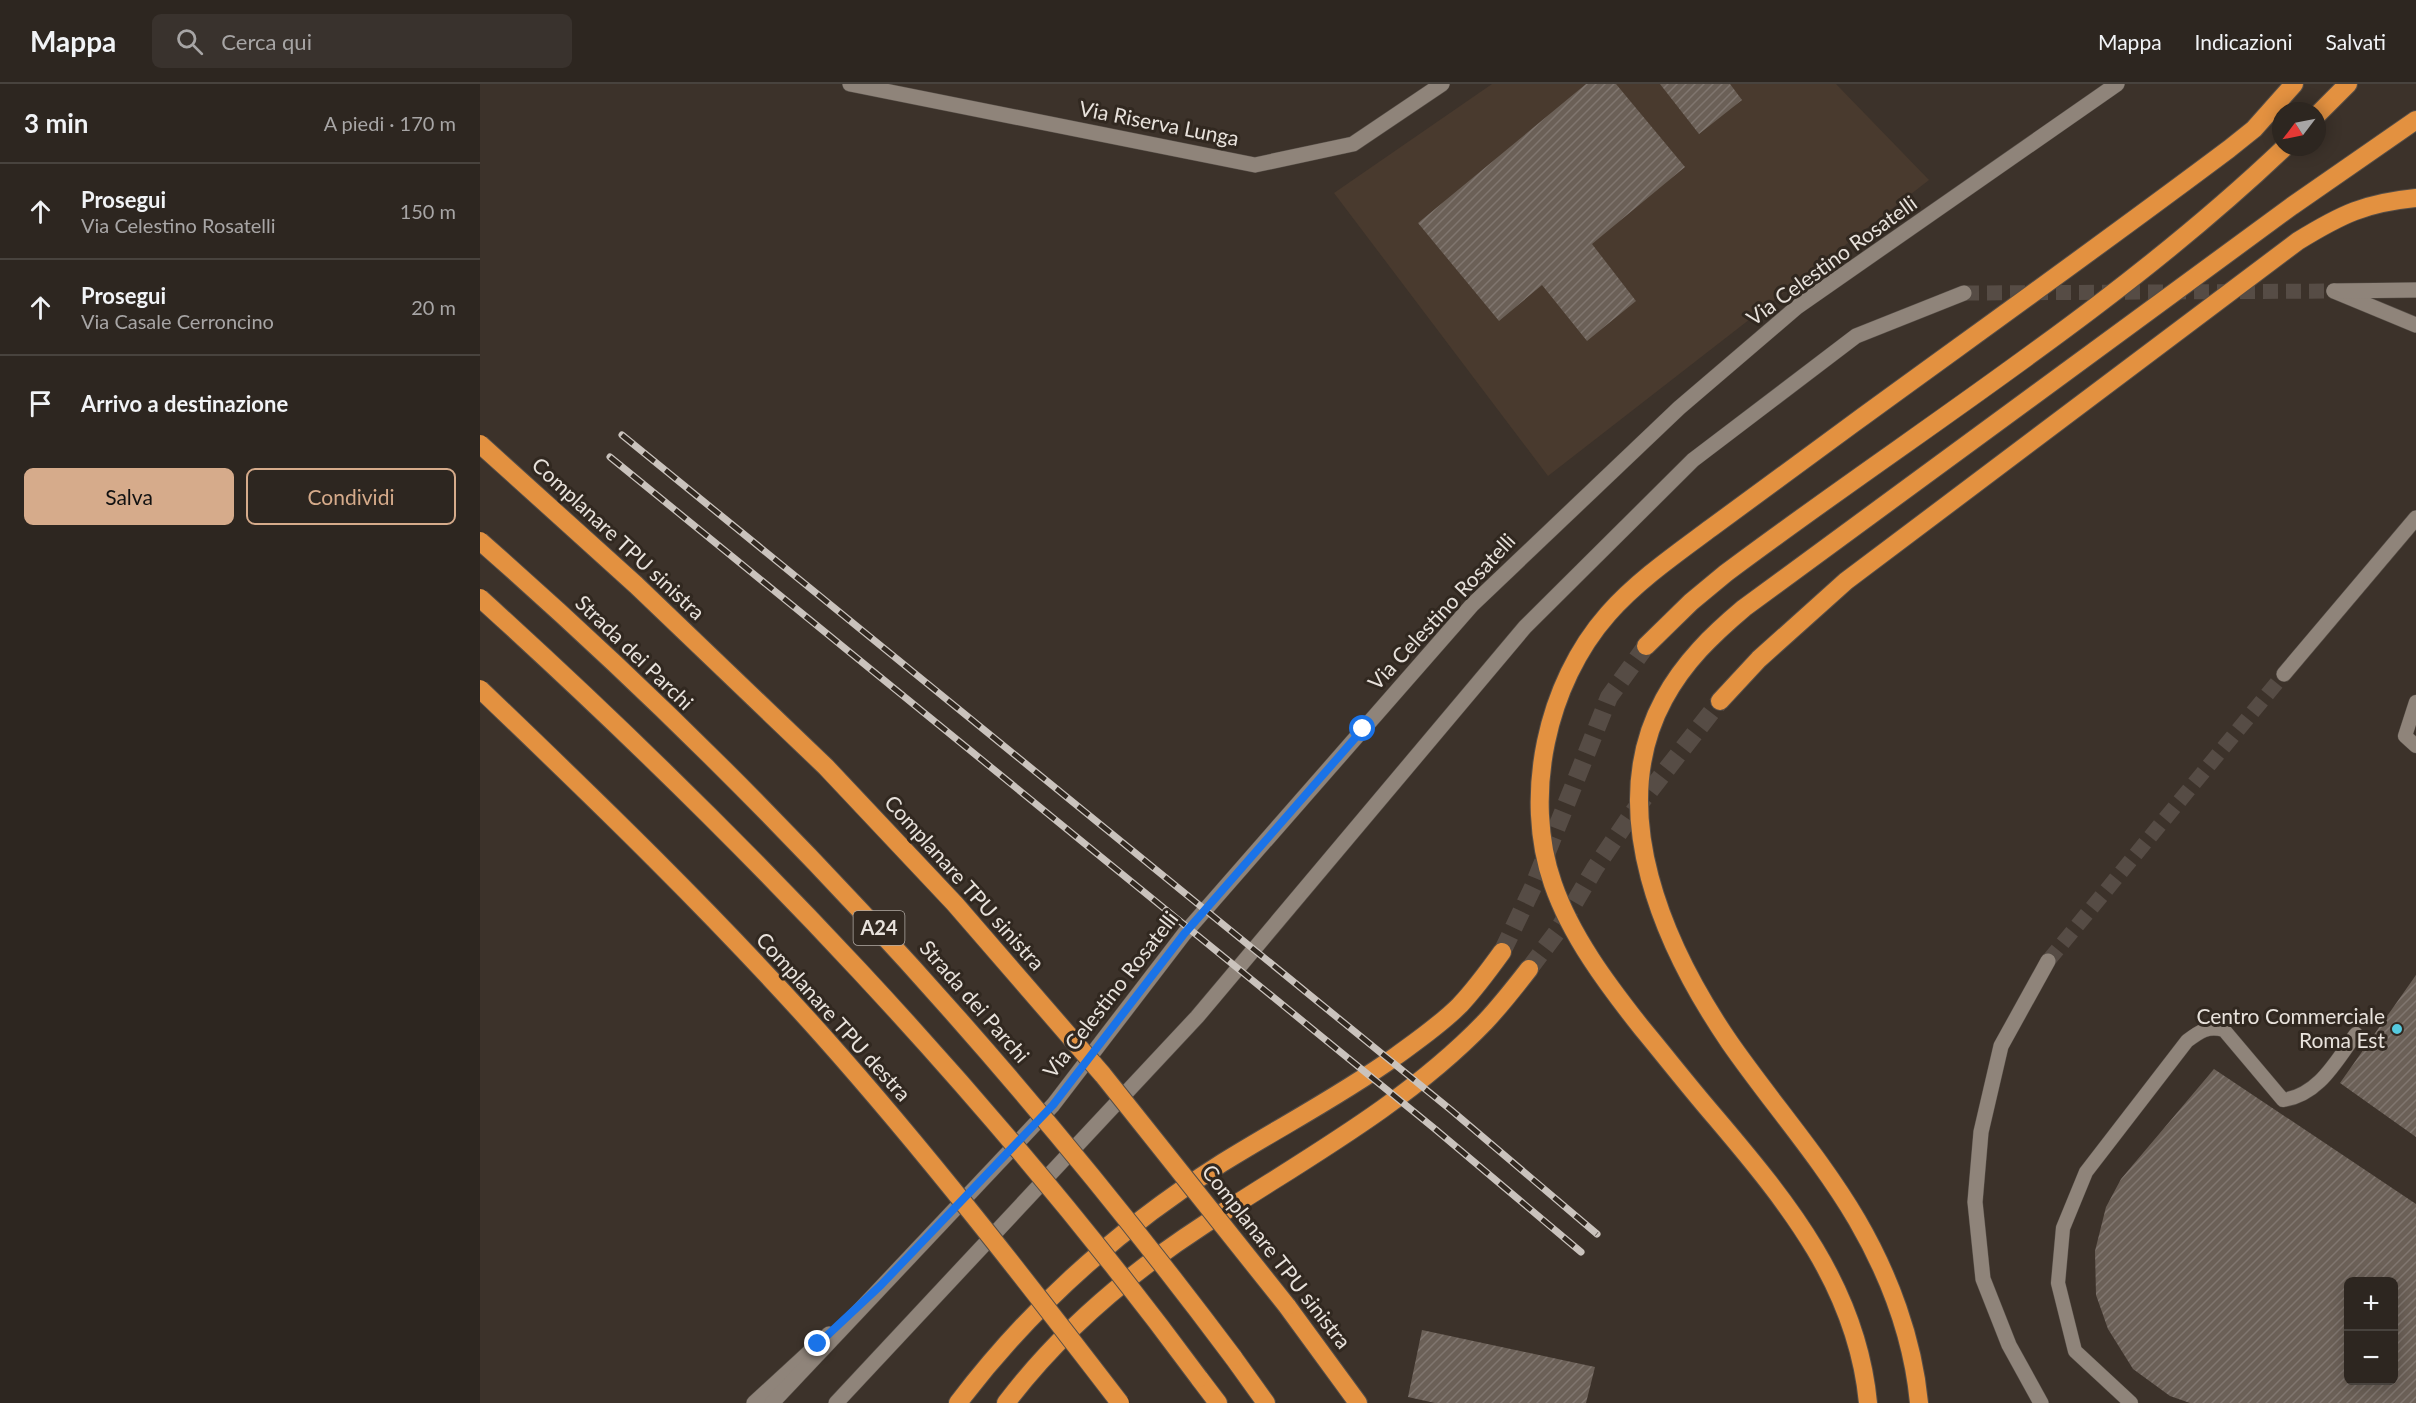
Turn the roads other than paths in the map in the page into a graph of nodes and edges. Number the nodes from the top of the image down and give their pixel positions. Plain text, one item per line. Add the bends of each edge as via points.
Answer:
1 (850, 84) edge
2 (1442, 84) edge
3 (2117, 84) edge
4 (2294, 84) edge
5 (2348, 84) edge
6 (2326, 106) edge
7 (2416, 120) edge
8 (2275, 156) edge
9 (2416, 198) edge
10 (2416, 290) edge
11 (1964, 293) tunnel mouth
12 (2416, 325) edge
13 (480, 444) edge
14 (2416, 518) edge
15 (480, 541) edge
16 (480, 598) edge
17 (1646, 646) tunnel mouth
18 (2284, 674) tunnel mouth
19 (480, 689) edge
20 (1720, 701) tunnel mouth
21 (2416, 702) edge
22 (2416, 746) edge
23 (1502, 952) tunnel mouth
24 (2048, 961) tunnel mouth
25 (1529, 969) tunnel mouth
26 (2356, 1034) dead end
27 (881, 1285) junction
28 (754, 1403) edge
29 (772, 1403) edge
30 (836, 1403) edge
31 (958, 1403) edge
32 (1006, 1403) edge
33 (1120, 1403) edge
34 (1218, 1403) edge
35 (1266, 1403) edge
36 (1358, 1403) edge
37 (1868, 1403) edge
38 (1919, 1403) edge
39 (2041, 1403) edge
40 (2131, 1403) edge

1 - 2 street, Via Riserva Lunga via 1255,165 1353,144
3 - 27 street, Via Celestino Rosatelli via 1797,308 1679,408 1472,605 1184,934 1053,1105
4 - 37 highway via 2254,129 2229,149 1636,586 1584,644 1555,711 1542,773 1540,809 1544,852 1554,887 1580,940 1625,1007 1770,1181 1806,1232 1849,1321
5 - 6 highway
7 - 38 highway via 2282,213 1744,608 1700,648 1672,685 1656,715 1641,777 1640,825 1658,908 1718,1024 1828,1175 1866,1237 1902,1320
8 - 17 highway via 2138,273 1726,573
9 - 20 highway via 2364,206 2298,241 1846,581 1773,645
10 - 12 street via 2334,291
11 - 30 street via 1856,336 1693,460 1525,627 1197,1017
13 - 36 highway, Complanare TPU sinistra, bridge via 636,585 826,767 947,895 1103,1075 1210,1207
14 - 18 street
15 - 35 highway, Strada dei Parchi / A24, bridge via 632,680 875,925 1051,1125 1147,1244
16 - 34 highway, A24, bridge via 772,876 877,988 1073,1215
19 - 33 highway, Complanare TPU destra, bridge via 676,882 823,1036 927,1158
21 - 22 lane via 2405,736
23 - 31 highway via 1460,1005 1419,1040 1341,1093 1221,1164 1110,1244 1006,1344
24 - 39 street via 2001,1046 1981,1132 1975,1202 1983,1279 2009,1345
25 - 32 highway via 1486,1021 1447,1058 1373,1115 1205,1224 1135,1275 1051,1350
26 - 40 lane via 2316,1087 2283,1100 2224,1030 2212,1027 2201,1031 2187,1041 2086,1172 2063,1228 2058,1282 2075,1351
27 - 28 street
27 - 29 street, Via Celestino Rosatelli

